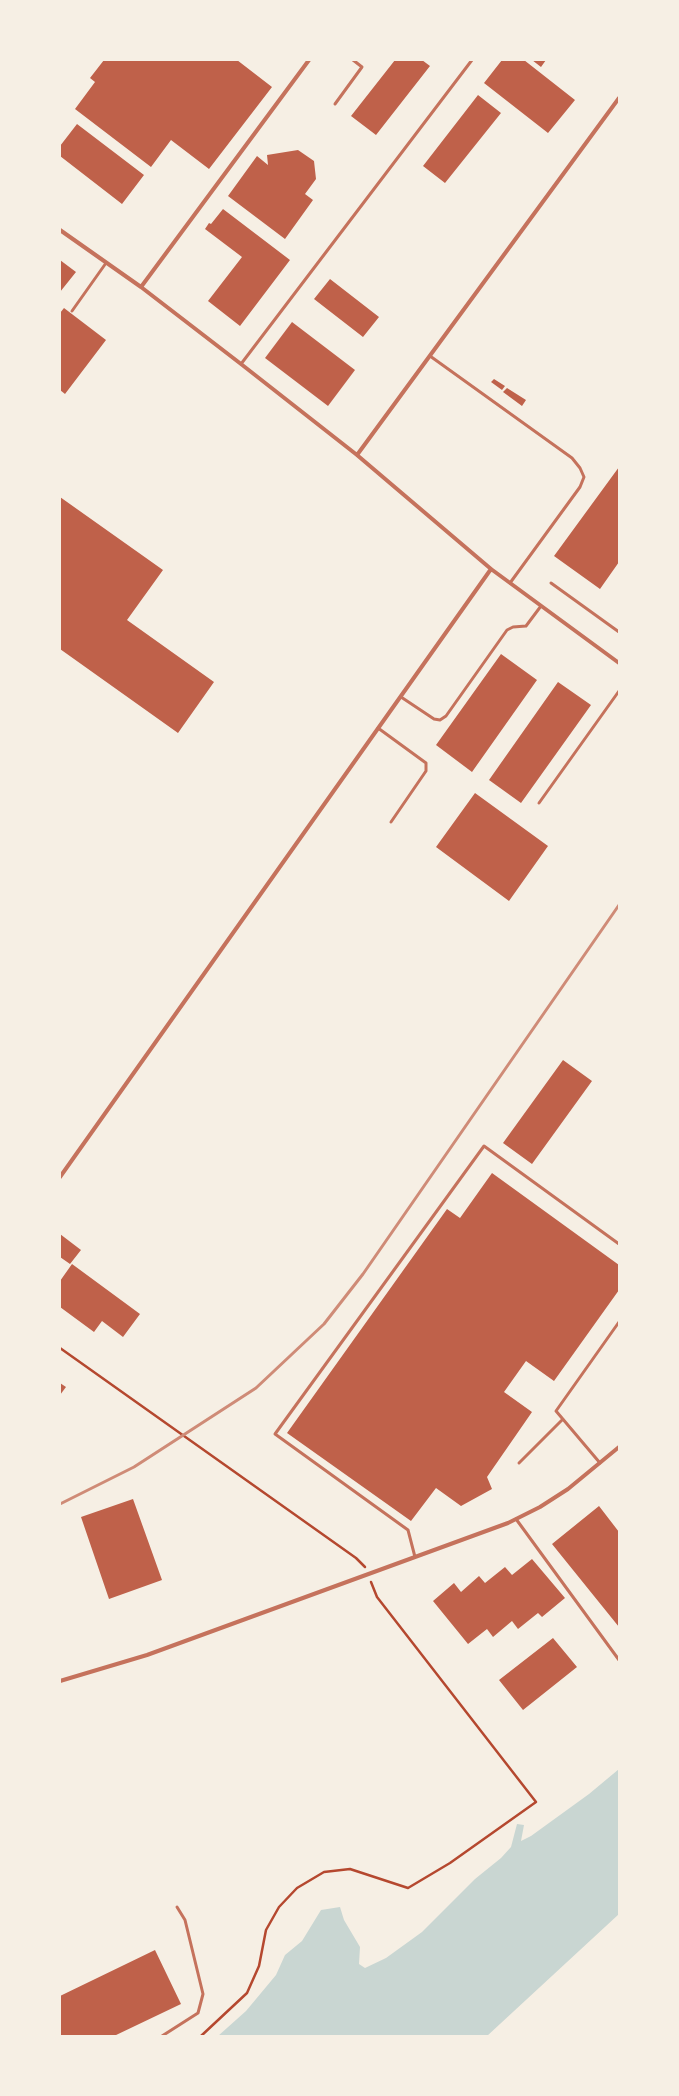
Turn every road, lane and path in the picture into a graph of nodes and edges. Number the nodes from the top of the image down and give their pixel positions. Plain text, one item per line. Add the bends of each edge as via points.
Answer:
1 (309, 60) edge
2 (353, 60) edge
3 (472, 60) edge
4 (619, 98) edge
5 (335, 104) dead end
6 (60, 230) edge
7 (106, 262) junction
8 (141, 287) junction
9 (72, 311) dead end
10 (430, 356) junction
11 (241, 364) junction
12 (357, 455) junction
13 (491, 568) junction
14 (551, 583) dead end
15 (510, 584) junction
16 (541, 606) junction
17 (619, 632) edge
18 (619, 663) edge
19 (619, 691) edge
20 (400, 697) junction
21 (378, 728) junction
22 (539, 803) dead end
23 (391, 822) dead end
24 (60, 1177) edge
25 (619, 1244) edge
26 (619, 1322) edge
27 (60, 1348) edge
28 (563, 1419) junction
29 (619, 1447) edge
30 (519, 1463) dead end
31 (600, 1463) junction
32 (516, 1519) junction
33 (415, 1557) junction
34 (368, 1575) junction
35 (619, 1660) edge
36 (60, 1681) edge
37 (177, 1906) dead end
38 (162, 2036) edge
39 (201, 2036) edge

1 - 8 street
2 - 5 lane via 362,67
3 - 11 lane
4 - 10 street
6 - 7 street
7 - 8 street
7 - 9 lane
8 - 11 street
10 - 12 street
10 - 15 lane via 572,458 584,477 580,487
11 - 12 street
12 - 13 street
13 - 15 street
13 - 20 street
14 - 17 lane
15 - 16 street
16 - 18 street
16 - 20 lane via 526,626 507,630 446,716 440,720 434,719
19 - 22 lane
20 - 21 street
21 - 23 lane via 426,763 426,771
21 - 24 street
25 - 33 lane via 484,1146 275,1434 408,1530
26 - 28 lane via 556,1411
27 - 34 path via 363,1563
28 - 30 lane
28 - 31 lane
29 - 31 street
31 - 32 street via 568,1489
32 - 33 street
32 - 35 lane
33 - 34 street
34 - 36 street via 147,1655
34 - 39 path via 377,1597 536,1802 450,1863 408,1888 350,1869 324,1872 298,1888 279,1907 266,1930 259,1966 246,1993
37 - 38 lane via 185,1920 203,1994 198,2013

